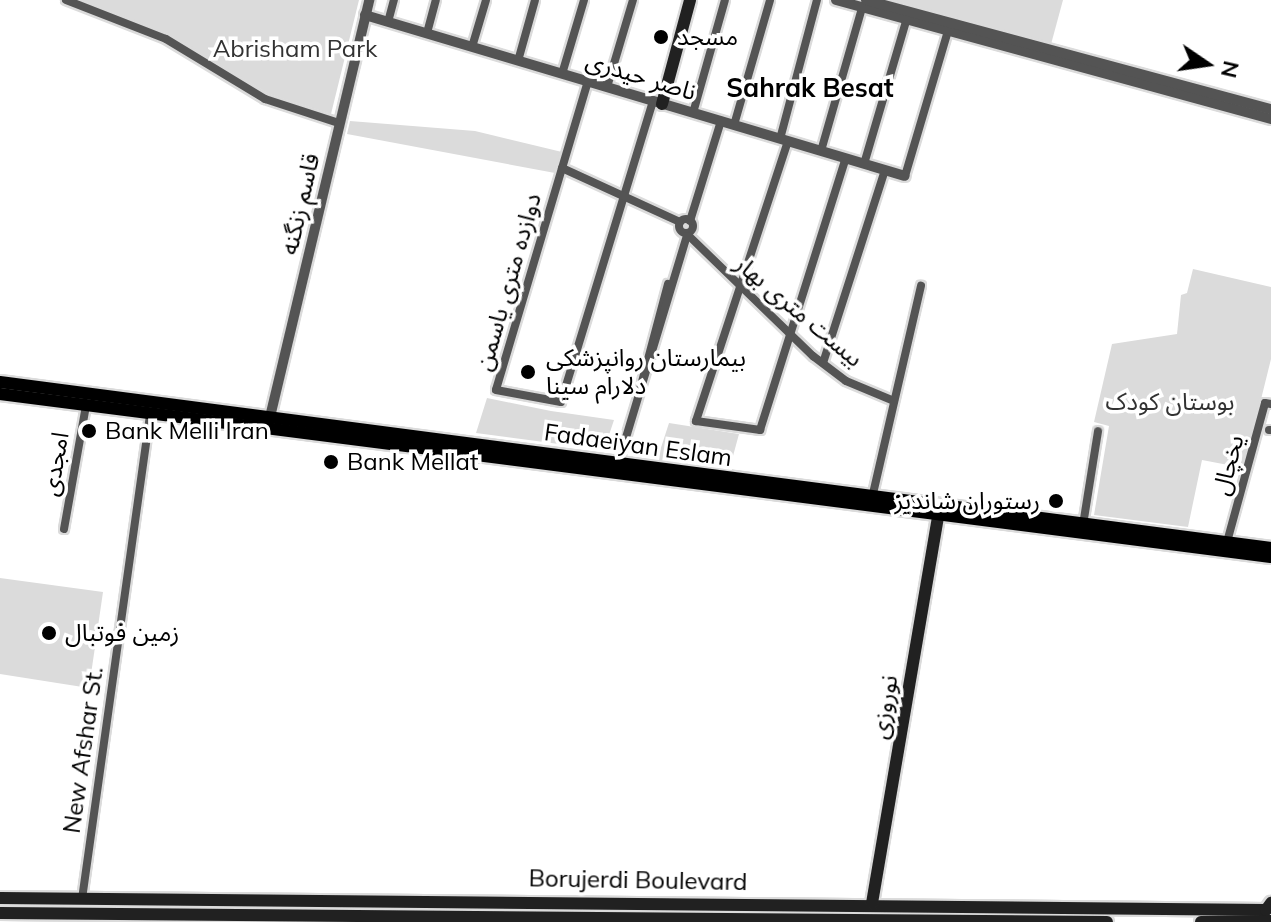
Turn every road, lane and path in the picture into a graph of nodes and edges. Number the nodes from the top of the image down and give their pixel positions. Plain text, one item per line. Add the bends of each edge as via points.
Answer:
1 (66, 0) edge
2 (369, 0) edge
3 (394, 0) edge
4 (436, 0) edge
5 (486, 0) edge
6 (535, 0) edge
7 (584, 0) edge
8 (633, 0) edge
9 (690, 0) edge
10 (725, 0) edge
11 (770, 0) edge
12 (817, 0) edge
13 (836, 0) edge
14 (864, 4) edge
15 (365, 15) junction
16 (906, 21) junction
17 (388, 22) junction
18 (427, 33) junction
19 (947, 34) junction
20 (472, 47) junction
21 (518, 61) junction
22 (562, 74) junction
23 (588, 81) junction
24 (607, 87) junction
25 (658, 102) junction
26 (1271, 109) edge
27 (693, 113) junction
28 (1271, 119) edge
29 (721, 121) junction
30 (339, 123) junction
31 (734, 125) junction
32 (784, 140) junction
33 (821, 151) junction
34 (846, 158) junction
35 (864, 164) junction
36 (562, 168) junction
37 (885, 170) junction
38 (905, 176) joint
39 (624, 195) junction
40 (685, 221) junction
41 (686, 235) junction
42 (921, 286) dead end
43 (738, 287) junction
44 (788, 333) junction
45 (823, 363) junction
46 (0, 382) edge
47 (0, 394) edge
48 (894, 401) junction
49 (1271, 404) edge
50 (86, 406) junction
51 (150, 416) junction
52 (270, 417) junction
53 (1098, 431) dead end
54 (618, 464) junction
55 (872, 499) junction
56 (938, 517) junction
57 (1082, 526) junction
58 (64, 529) dead end
59 (1227, 542) junction
60 (1271, 548) edge
61 (1271, 557) edge
62 (0, 898) edge
63 (82, 899) junction
64 (201, 900) junction
65 (872, 903) junction
66 (1271, 903) edge
67 (0, 913) edge
68 (84, 915) junction
69 (172, 919) edge
70 (201, 919) edge
71 (385, 920) edge
72 (585, 920) edge
73 (1271, 921) edge
74 (101, 922) edge
75 (915, 922) edge
76 (930, 922) edge
77 (1107, 922) edge
78 (1201, 922) edge

1 - 30 street via 166,39 265,99
2 - 15 street, قاسم زنگنه
3 - 17 street
4 - 18 street
5 - 20 street
6 - 21 street
7 - 22 street
8 - 24 street
9 - 25 main road
10 - 27 street
11 - 31 street
12 - 32 street
13 - 14 street
14 - 16 street
14 - 26 street
14 - 33 street
15 - 17 street, ناصر حیدری
15 - 30 street, قاسم زنگنه
16 - 19 street
16 - 35 street
17 - 18 street, ناصر حیدری
18 - 20 street, ناصر حیدری
19 - 28 street
19 - 38 street
20 - 21 street, ناصر حیدری
21 - 22 street, ناصر حیدری
22 - 23 street, ناصر حیدری
23 - 24 street, ناصر حیدری
23 - 36 street
24 - 25 street, ناصر حیدری
25 - 27 street, ناصر حیدری
25 - 39 street
27 - 29 street, ناصر حیدری
29 - 31 street, ناصر حیدری
29 - 40 street
30 - 52 street, قاسم زنگنه
31 - 32 street, ناصر حیدری
32 - 33 street, ناصر حیدری
32 - 43 street
33 - 34 street, ناصر حیدری
34 - 35 street, ناصر حیدری
34 - 44 street
35 - 37 street, ناصر حیدری
36 - 39 street
36 - 39 street, دوازده متری یاسمن via 496,390 561,402
37 - 38 street, ناصر حیدری
37 - 45 street
39 - 40 street
40 - 41 street
41 - 43 street, بیست متری بهار
41 - 54 street
42 - 48 street
43 - 44 street, بیست متری بهار
43 - 44 street via 696,421 760,430
44 - 45 street, بیست متری بهار
45 - 48 street, بیست متری بهار via 846,381
46 - 52 main road, Fadaeiyan Eslam
47 - 50 main road, Fadaeiyan Eslam
48 - 55 street
49 - 59 street, یخچال via 1265,403
50 - 51 main road, Fadaeiyan Eslam
50 - 58 street, امجدی
51 - 56 main road, Fadaeiyan Eslam
51 - 63 street, New Afshar St.
52 - 54 main road, Fadaeiyan Eslam
53 - 57 street
54 - 55 main road, Fadaeiyan Eslam
55 - 57 main road, Fadaeiyan Eslam
56 - 61 main road, Fadaeiyan Eslam
56 - 65 main road, نوروزی
57 - 59 main road, Fadaeiyan Eslam
59 - 60 main road, Fadaeiyan Eslam
62 - 63 main road, Borujerdi Boulevard
63 - 64 main road, Borujerdi Boulevard
64 - 65 main road, Borujerdi Boulevard
64 - 70 main road
65 - 66 main road, Borujerdi Boulevard via 1266,910
67 - 68 main road, Borujerdi Boulevard
68 - 69 main road, Borujerdi Boulevard
68 - 74 street
69 - 70 main road, Borujerdi Boulevard
70 - 71 main road, Borujerdi Boulevard
71 - 72 main road, Borujerdi Boulevard
72 - 75 main road, Borujerdi Boulevard
73 - 78 main road
75 - 76 main road, Borujerdi Boulevard
76 - 77 main road, Borujerdi Boulevard

